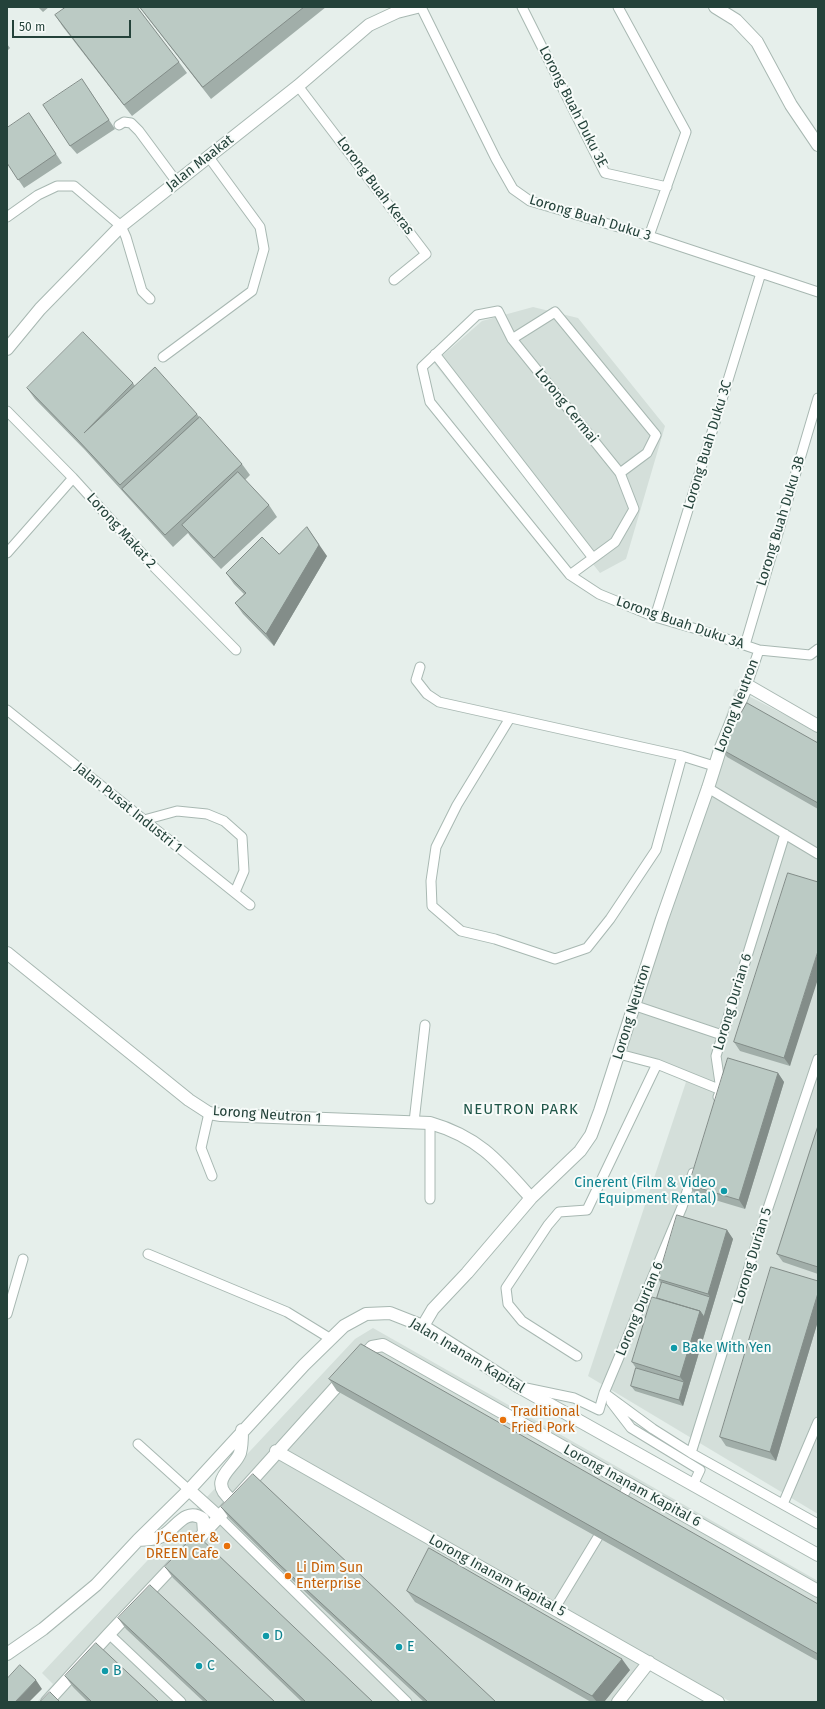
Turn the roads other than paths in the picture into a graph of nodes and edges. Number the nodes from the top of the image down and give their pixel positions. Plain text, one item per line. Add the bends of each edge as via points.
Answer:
1 (417, 7) edge
2 (421, 7) edge
3 (522, 7) edge
4 (618, 7) edge
5 (715, 7) edge
6 (396, 9) edge
7 (298, 86) junction
8 (119, 125) dead end
9 (818, 145) edge
10 (208, 156) junction
11 (176, 181) junction
12 (667, 187) junction
13 (7, 217) edge
14 (121, 226) junction
15 (649, 236) junction
16 (761, 273) junction
17 (394, 280) dead end
18 (818, 292) edge
19 (150, 299) dead end
20 (512, 339) junction
21 (7, 349) edge
22 (436, 354) junction
23 (163, 357) dead end
24 (818, 398) edge
25 (7, 411) edge
26 (620, 473) junction
27 (73, 478) junction
28 (7, 552) edge
29 (593, 558) junction
30 (570, 575) junction
31 (655, 617) junction
32 (745, 645) junction
33 (236, 650) dead end
34 (759, 650) junction
35 (818, 650) edge
36 (420, 667) dead end
37 (747, 685) junction
38 (7, 710) edge
39 (510, 718) junction
40 (818, 726) edge
41 (682, 756) junction
42 (714, 766) junction
43 (708, 788) junction
44 (144, 820) junction
45 (785, 834) junction
46 (818, 854) edge
47 (234, 892) junction
48 (250, 905) dead end
49 (7, 953) edge
50 (633, 1005) junction
51 (425, 1024) dead end
52 (722, 1035) junction
53 (619, 1054) junction
54 (818, 1059) edge
55 (657, 1064) junction
56 (721, 1090) junction
57 (716, 1104) edge
58 (209, 1113) junction
59 (414, 1122) junction
60 (430, 1123) junction
61 (697, 1163) edge
62 (212, 1176) dead end
63 (531, 1198) junction
64 (430, 1199) dead end
65 (148, 1254) dead end
66 (22, 1259) dead end
67 (7, 1314) edge
68 (423, 1326) junction
69 (331, 1339) junction
70 (577, 1356) dead end
71 (519, 1387) junction
72 (604, 1393) junction
73 (818, 1422) edge
74 (242, 1430) junction
75 (138, 1444) dead end
76 (276, 1451) junction
77 (691, 1453) junction
78 (629, 1485) junction
79 (693, 1485) junction
80 (189, 1490) junction
81 (620, 1499) edge
82 (233, 1501) junction
83 (783, 1504) junction
84 (219, 1516) junction
85 (818, 1524) edge
86 (204, 1532) junction
87 (598, 1537) edge
88 (138, 1540) junction
89 (818, 1555) edge
90 (818, 1591) edge
91 (555, 1608) junction
92 (109, 1634) junction
93 (10, 1651) edge
94 (649, 1662) junction
95 (48, 1702) edge
96 (181, 1702) edge
97 (407, 1702) edge
98 (618, 1702) edge
99 (718, 1702) edge

1 - 6 street, Jalan Maakat
2 - 15 lane, Lorong Buah Duku 3 via 513,189 530,201
3 - 12 lane, Lorong Buah Duku 3E via 605,173
4 - 12 lane via 686,132
5 - 9 street via 736,20 757,42 791,105
6 - 7 street, Jalan Maakat via 369,25
7 - 10 street, Jalan Maakat
7 - 17 lane, Lorong Buah Keras via 426,254
8 - 11 lane via 131,122
10 - 11 street, Jalan Maakat
10 - 23 lane via 260,227 264,249 252,291
11 - 14 street, Jalan Maakat
12 - 15 lane
13 - 14 lane via 38,195 57,186 74,186
14 - 19 lane via 142,291
14 - 21 street, Jalan Maakat via 40,309
15 - 16 lane, Lorong Buah Duku 3
16 - 18 lane, Lorong Buah Duku 3
16 - 31 lane, Lorong Buah Duku 3C
20 - 22 lane, Lorong Cermai via 498,311 477,315
20 - 26 lane, Lorong Cermai
20 - 26 lane via 555,312 656,435 647,452
22 - 29 lane
22 - 30 lane, Lorong Buah Duku 3A via 422,367 430,402
24 - 32 lane, Lorong Buah Duku 3B
25 - 27 lane, Lorong Makat 2
26 - 29 lane, Lorong Cermai via 634,509 615,542
27 - 28 lane
27 - 33 lane, Lorong Makat 2 via 155,568
29 - 30 lane
30 - 31 lane, Lorong Buah Duku 3A via 599,594
31 - 32 lane, Lorong Buah Duku 3A
32 - 34 lane, Lorong Buah Duku 3A
34 - 35 lane, Lorong Buah Duku 3A via 810,656
34 - 37 lane, Lorong Neutron
36 - 39 lane via 416,680 427,694 439,702
37 - 40 street
37 - 42 street, Lorong Neutron
38 - 44 lane, Jalan Pusat Industri 1
39 - 41 lane
39 - 41 lane via 457,805 436,847 431,881 432,906 461,931 495,939 554,959 587,948 610,919 656,850
41 - 42 lane
42 - 43 street, Lorong Neutron
43 - 45 lane
43 - 50 street, Lorong Neutron
44 - 47 lane, Jalan Pusat Industri 1
44 - 47 lane via 177,811 207,814 224,821 242,837 244,871
45 - 46 lane
45 - 52 lane, Lorong Durian 6
47 - 48 lane, Jalan Pusat Industri 1
49 - 58 street, Lorong Neutron 1 via 189,1100
50 - 52 lane
50 - 53 street, Lorong Neutron
51 - 59 lane
52 - 56 lane, Lorong Durian 6 via 716,1056
53 - 55 lane
53 - 63 street, Lorong Neutron via 591,1135 580,1151
54 - 77 lane, Lorong Durian 5 via 761,1229
55 - 56 lane
55 - 70 lane via 587,1210 559,1212 506,1288 508,1304 522,1321
56 - 57 lane, Lorong Durian 6
58 - 59 street, Lorong Neutron 1
58 - 62 lane via 201,1148
59 - 60 street, Lorong Neutron 1
60 - 63 street, Lorong Neutron 1 via 459,1133 492,1155
60 - 64 lane
61 - 72 lane, Lorong Durian 6 via 682,1206
63 - 68 street, Lorong Neutron via 433,1309
65 - 69 lane via 287,1312
66 - 67 lane
68 - 69 street, Jalan Inanam Kapital via 390,1313 366,1314 344,1326
68 - 71 street, Jalan Inanam Kapital
69 - 74 street, Jalan Inanam Kapital
71 - 72 lane, Lorong Durian 6 via 574,1398 600,1410
71 - 79 street, Jalan Inanam Kapital
72 - 77 lane
72 - 79 lane via 631,1428 700,1470
73 - 83 lane
74 - 80 street, Jalan Inanam Kapital
74 - 82 street via 240,1454 227,1469 222,1483 227,1496
75 - 80 lane
76 - 78 street, Lorong Inanam Kapital 6 via 372,1347 383,1345
76 - 82 street
76 - 91 street, Lorong Inanam Kapital 5
77 - 83 lane
78 - 81 lane
78 - 90 street, Lorong Inanam Kapital 6
79 - 89 street, Jalan Inanam Kapital
80 - 84 street
80 - 88 street, Jalan Inanam Kapital
82 - 84 street
83 - 85 lane
84 - 86 street
84 - 97 lane
86 - 88 street via 203,1519 191,1516 183,1518 160,1537
86 - 92 street
87 - 91 lane
88 - 93 street, Jalan Inanam Kapital via 96,1585 43,1629
91 - 94 street, Lorong Inanam Kapital 5
92 - 95 street
92 - 96 lane
94 - 98 street
94 - 99 street, Lorong Inanam Kapital 5

